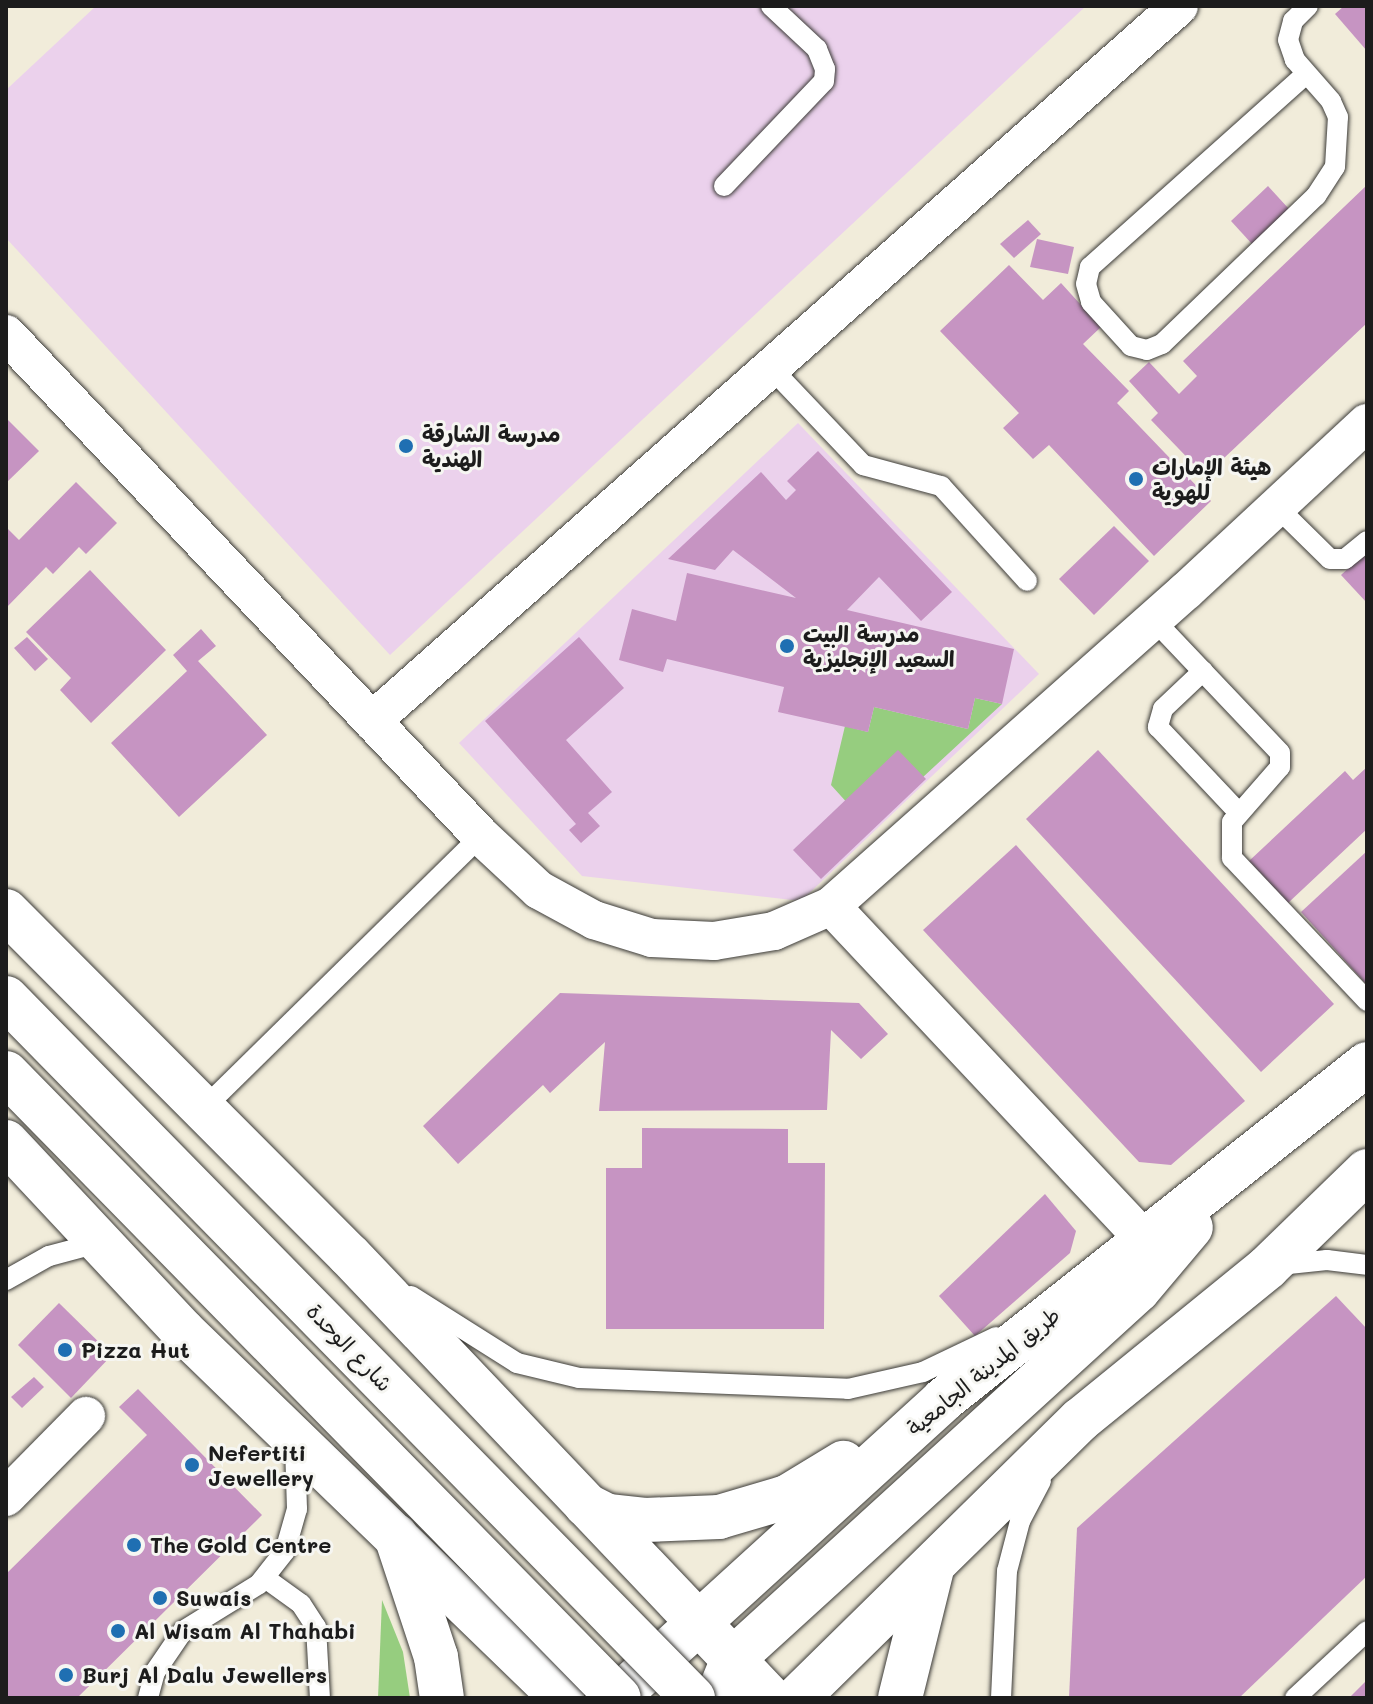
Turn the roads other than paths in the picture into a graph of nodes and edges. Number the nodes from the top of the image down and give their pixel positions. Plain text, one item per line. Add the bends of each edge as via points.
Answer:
1 (771, 6) edge
2 (1179, 6) edge
3 (1308, 6) edge
4 (1306, 74) junction
5 (724, 186) dead end
6 (6, 334) edge
7 (771, 368) junction
8 (1367, 423) edge
9 (1277, 507) junction
10 (1367, 541) edge
11 (1027, 581) dead end
12 (1154, 620) junction
13 (1203, 671) junction
14 (372, 721) junction
15 (1238, 812) junction
16 (481, 836) junction
17 (831, 906) junction
18 (6, 911) edge
19 (6, 998) edge
20 (1367, 1001) edge
21 (1367, 1064) edge
22 (6, 1073) edge
23 (203, 1109) junction
24 (6, 1142) edge
25 (1367, 1171) edge
26 (1223, 1178) junction
27 (1145, 1240) junction
28 (98, 1243) junction
29 (349, 1255) junction
30 (1367, 1265) edge
31 (1268, 1267) junction
32 (6, 1280) edge
33 (1061, 1307) junction
34 (943, 1400) junction
35 (86, 1416) dead end
36 (1080, 1420) junction
37 (293, 1435) junction
38 (6, 1497) edge
39 (586, 1505) junction
40 (396, 1536) junction
41 (933, 1564) junction
42 (265, 1578) junction
43 (697, 1622) junction
44 (1367, 1631) edge
45 (725, 1679) edge
46 (148, 1698) edge
47 (320, 1698) edge
48 (442, 1698) edge
49 (562, 1698) edge
50 (618, 1698) edge
51 (683, 1698) edge
52 (693, 1698) edge
53 (770, 1698) edge
54 (797, 1698) edge
55 (900, 1698) edge
56 (1001, 1698) edge
57 (1295, 1698) edge

1 - 5 lane via 817,49 824,81
2 - 7 street
3 - 4 lane via 1293,21 1288,40
4 - 4 lane via 1338,117 1339,151 1327,182 1162,344 1147,350 1131,346 1091,302 1086,284 1090,267
6 - 14 street
7 - 11 lane via 863,465 941,486
7 - 14 street
8 - 9 street
9 - 10 lane via 1330,559 1345,559
9 - 12 street
12 - 13 lane
12 - 17 street
13 - 15 lane via 1280,753 1280,767
13 - 15 lane via 1163,709 1158,727
14 - 16 street
15 - 20 lane via 1228,845 1238,869
16 - 17 street via 539,890 594,920 652,938 714,941 759,933
16 - 23 lane
17 - 27 street
18 - 23 main road
19 - 52 main road, شارع الوحدة, bridge
21 - 26 main road, طريق المدينة الجامعية
22 - 50 main road, bridge
23 - 29 main road
24 - 28 main road
25 - 31 main road
26 - 27 main road, طريق المدينة الجامعية
26 - 45 main road via 1198,1218 1138,1290
27 - 33 main road, طريق المدينة الجامعية
28 - 32 lane via 49,1256
28 - 37 main road
29 - 33 lane via 493,1351 545,1372 579,1378 688,1385 874,1386 923,1372
29 - 39 main road
30 - 31 lane via 1327,1260
31 - 36 main road
33 - 34 main road, طريق المدينة الجامعية
34 - 39 main road via 787,1497 754,1510 645,1520 608,1516
34 - 43 main road, طريق المدينة الجامعية
35 - 38 street
36 - 41 main road
36 - 56 lane via 1030,1498 1013,1546 1003,1596
37 - 40 main road
37 - 42 lane via 297,1509 285,1551
39 - 43 main road
40 - 48 main road via 436,1657
40 - 49 main road
41 - 54 main road
41 - 55 main road
42 - 46 lane via 183,1631 155,1672
42 - 47 lane via 301,1604 316,1627
43 - 45 main road
43 - 50 main road, طريق المدينة الجامعية
43 - 51 main road
44 - 57 lane
45 - 53 main road

